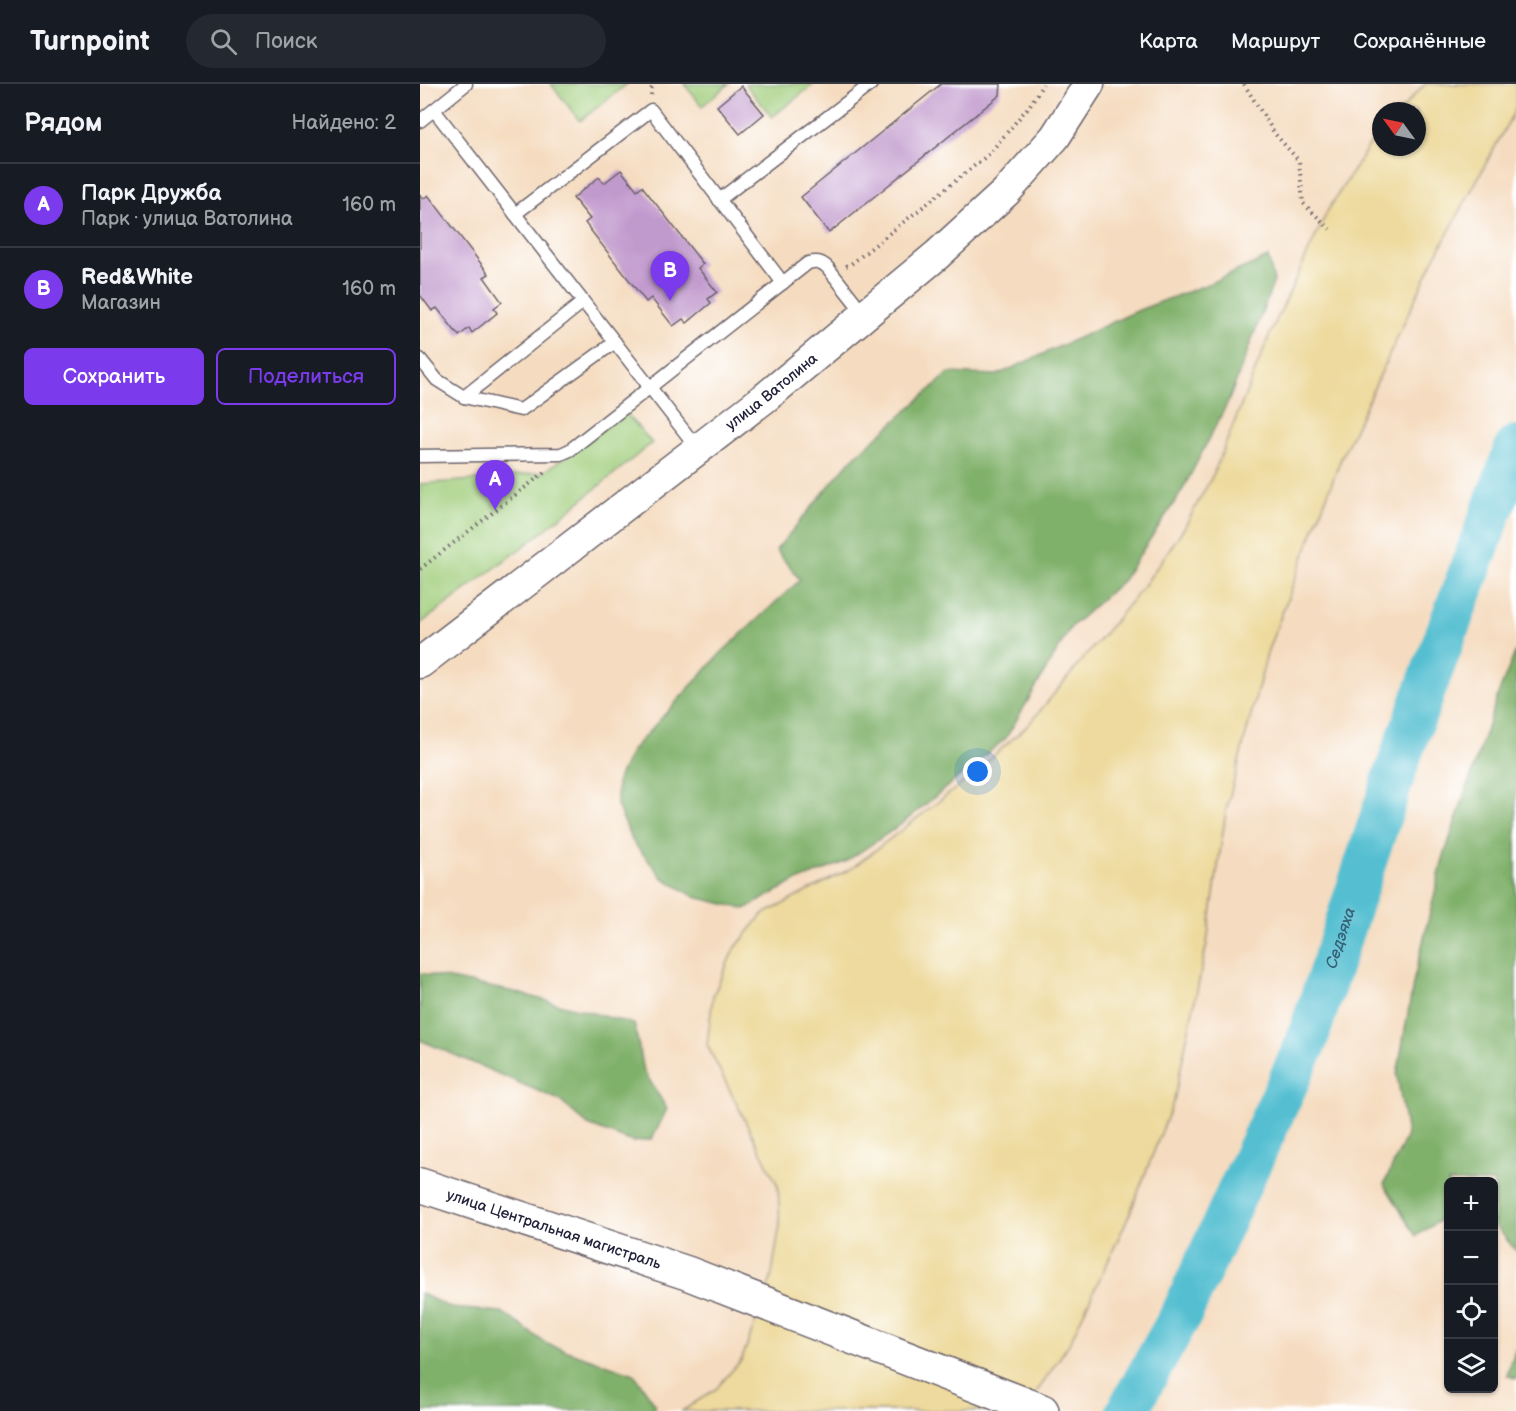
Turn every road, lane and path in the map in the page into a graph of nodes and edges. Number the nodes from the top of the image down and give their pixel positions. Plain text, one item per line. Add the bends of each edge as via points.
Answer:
1 (466, 84) edge
2 (871, 84) edge
3 (1089, 84) edge
4 (1244, 84) edge
5 (434, 110) junction
6 (420, 121) edge
7 (719, 200) junction
8 (515, 214) junction
9 (1330, 229) dead end
10 (783, 283) junction
11 (584, 302) junction
12 (865, 315) junction
13 (615, 342) junction
14 (420, 359) edge
15 (650, 387) junction
16 (464, 397) junction
17 (699, 450) junction
18 (420, 456) edge
19 (544, 472) dead end
20 (420, 569) edge
21 (420, 663) edge
22 (420, 1185) edge
23 (1042, 1411) edge

1 - 5 lane
2 - 7 lane
3 - 12 street, улица Ватолина via 1055,137 1006,192
4 - 9 path via 1275,134 1299,161 1303,203
5 - 6 lane
5 - 8 lane
7 - 8 lane via 651,110
7 - 10 lane
8 - 11 lane
10 - 12 lane via 808,263 822,263
10 - 15 lane
11 - 13 lane
11 - 16 lane
12 - 17 street, улица Ватолина
13 - 15 lane
13 - 16 lane via 521,410
14 - 16 lane via 437,380
15 - 17 lane
15 - 18 lane via 561,453
17 - 21 street, улица Ватолина
19 - 20 path
22 - 23 main road, улица Центральная магистраль via 687,1273

